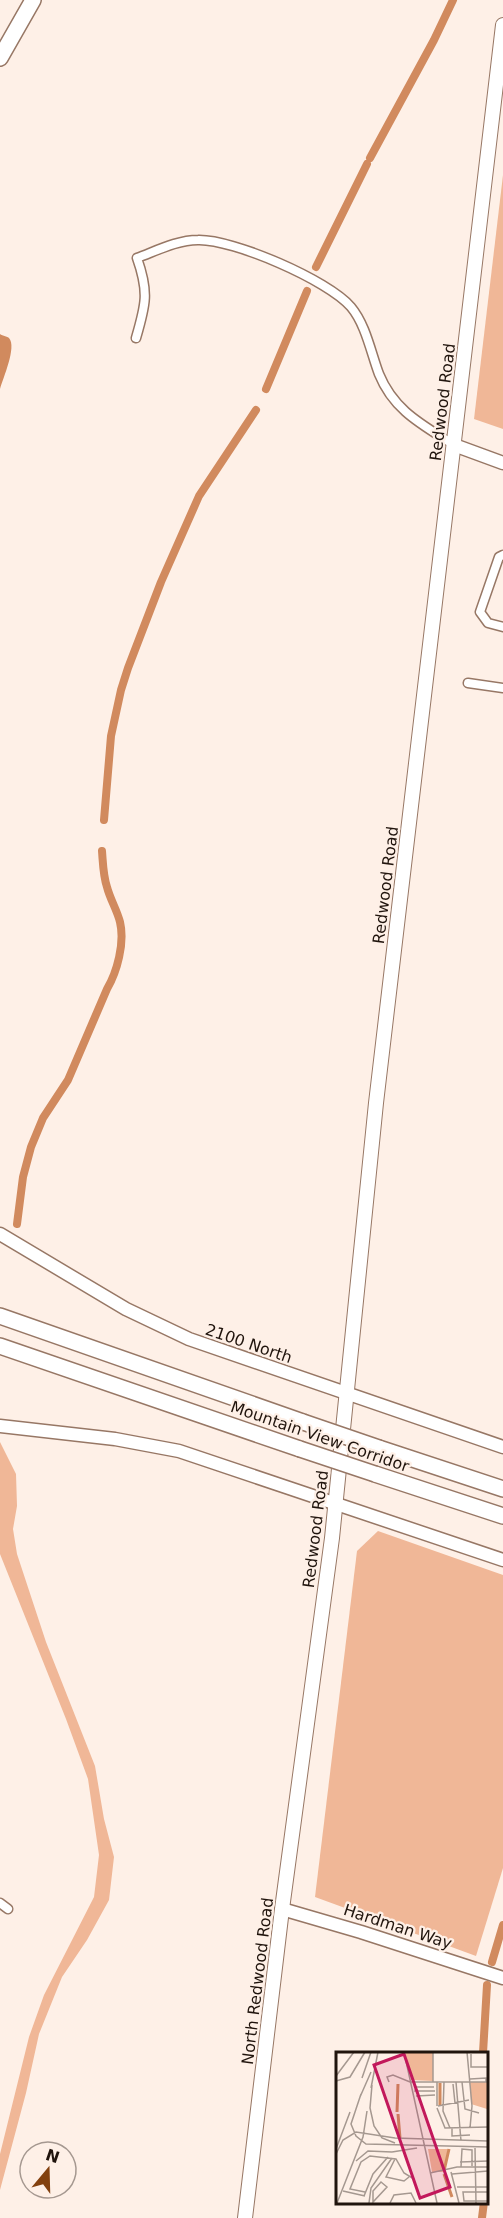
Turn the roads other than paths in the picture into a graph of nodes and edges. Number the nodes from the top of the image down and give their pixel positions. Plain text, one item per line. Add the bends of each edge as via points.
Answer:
1 (33, 0) edge
2 (503, 25) edge
3 (0, 58) edge
4 (136, 338) dead end
5 (454, 445) junction
6 (503, 463) edge
7 (503, 555) edge
8 (503, 627) edge
9 (468, 683) dead end
10 (503, 688) edge
11 (0, 1234) edge
12 (0, 1316) edge
13 (0, 1323) edge
14 (0, 1346) edge
15 (0, 1353) edge
16 (160, 1373) junction
17 (126, 1389) junction
18 (347, 1393) junction
19 (0, 1426) edge
20 (503, 1447) edge
21 (503, 1489) edge
22 (335, 1504) junction
23 (503, 1516) edge
24 (503, 1560) edge
25 (303, 1749) joint
26 (0, 1903) edge
27 (8, 1909) dead end
28 (282, 1909) junction
29 (503, 1978) edge
30 (245, 2218) edge

1 - 3 highway
2 - 5 main road, Redwood Road
4 - 5 street via 146,303 137,258 196,240 230,245 321,282 343,299 356,315 380,377 395,403
5 - 6 main road
5 - 18 main road, Redwood Road via 376,1103
7 - 8 street via 480,612 488,623
9 - 10 street
11 - 18 main road, 2100 North via 166,1329
12 - 16 highway
13 - 16 highway
14 - 17 highway
15 - 17 highway
16 - 21 highway, Mountain View Corridor, bridge
17 - 23 highway, Mountain View Corridor, bridge
18 - 20 main road, 2100 North
18 - 22 main road, Redwood Road
19 - 22 main road via 161,1447
22 - 24 main road
22 - 25 main road, Redwood Road
25 - 28 main road, North Redwood Road
26 - 27 street
28 - 29 main road, Hardman Way
28 - 30 main road, North Redwood Road

